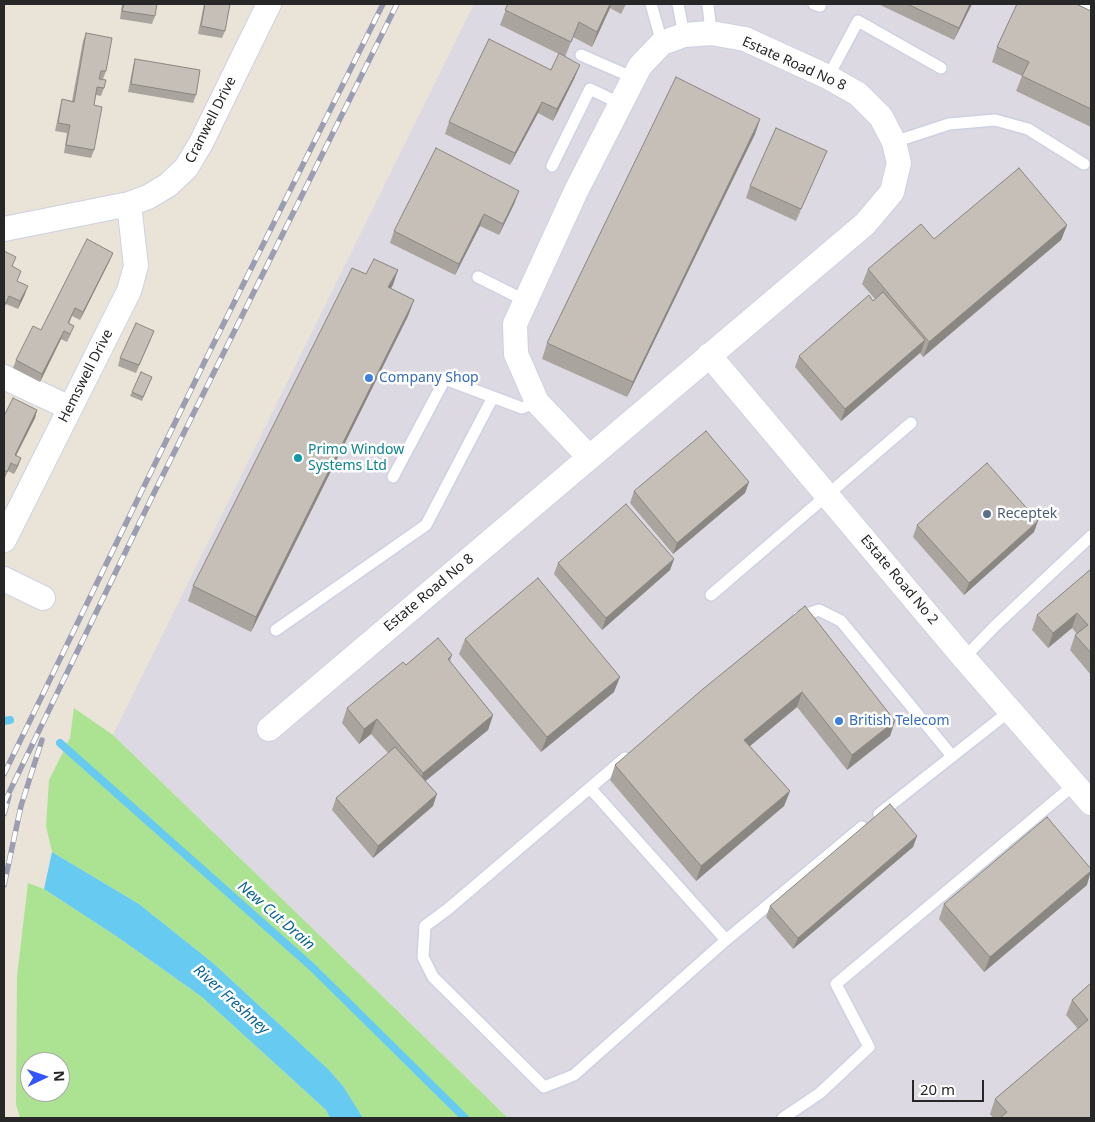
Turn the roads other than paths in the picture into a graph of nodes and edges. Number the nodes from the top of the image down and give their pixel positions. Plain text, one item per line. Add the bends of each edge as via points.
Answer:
1 (269, 4) edge
2 (651, 4) edge
3 (678, 4) edge
4 (708, 4) edge
5 (1085, 4) edge
6 (1091, 7) edge
7 (711, 33) junction
8 (673, 39) junction
9 (581, 55) dead end
10 (941, 68) dead end
11 (828, 77) junction
12 (634, 78) junction
13 (621, 104) junction
14 (894, 142) junction
15 (1084, 164) dead end
16 (552, 166) dead end
17 (129, 204) junction
18 (4, 230) edge
19 (478, 277) dead end
20 (526, 301) junction
21 (709, 355) junction
22 (4, 377) edge
23 (493, 398) junction
24 (538, 402) junction
25 (70, 408) junction
26 (911, 423) dead end
27 (589, 457) junction
28 (393, 477) dead end
29 (828, 495) junction
30 (1091, 536) edge
31 (4, 540) edge
32 (4, 579) edge
33 (711, 595) dead end
34 (43, 598) dead end
35 (788, 621) edge
36 (276, 630) dead end
37 (964, 658) junction
38 (1011, 710) junction
39 (269, 730) dead end
40 (636, 750) edge
41 (952, 756) junction
42 (1075, 784) junction
43 (590, 788) junction
44 (1091, 803) edge
45 (726, 940) junction
46 (783, 1118) edge

1 - 17 street, Cranwell Drive via 186,168 168,185
2 - 8 lane
3 - 8 lane
4 - 7 lane
5 - 6 lane
7 - 8 street, Estate Road No 8
7 - 11 street, Estate Road No 8 via 745,40
8 - 12 street via 640,66
9 - 12 lane
10 - 11 lane via 858,21
11 - 14 street, Estate Road No 8 via 858,94 881,118
12 - 13 street
13 - 16 lane via 590,89
13 - 20 street via 576,190
14 - 15 lane via 949,124 995,120 1028,129
14 - 21 street, Estate Road No 8 via 899,164 892,192 865,224
17 - 18 street, Cranwell Drive
17 - 25 street, Hemswell Drive via 136,266 129,291
19 - 20 lane
20 - 24 street via 515,324 516,354
21 - 27 street, Estate Road No 8
21 - 29 street, Estate Road No 2
22 - 25 street
23 - 24 lane via 522,408
23 - 28 lane via 445,379
23 - 36 lane via 426,525
24 - 27 street
25 - 31 street, Hemswell Drive
26 - 29 lane
27 - 39 street, Estate Road No 8
29 - 33 lane
29 - 37 street, Estate Road No 2
30 - 37 lane
32 - 34 street
35 - 41 lane via 819,610 841,621
37 - 38 street, Estate Road No 2
38 - 41 lane
38 - 42 street, Estate Road No 2
40 - 43 lane
41 - 45 lane
42 - 44 street, Estate Road No 2
42 - 46 lane via 836,984 869,1047 820,1093
43 - 45 lane
43 - 45 lane via 425,926 423,956 433,977 544,1087 574,1075

